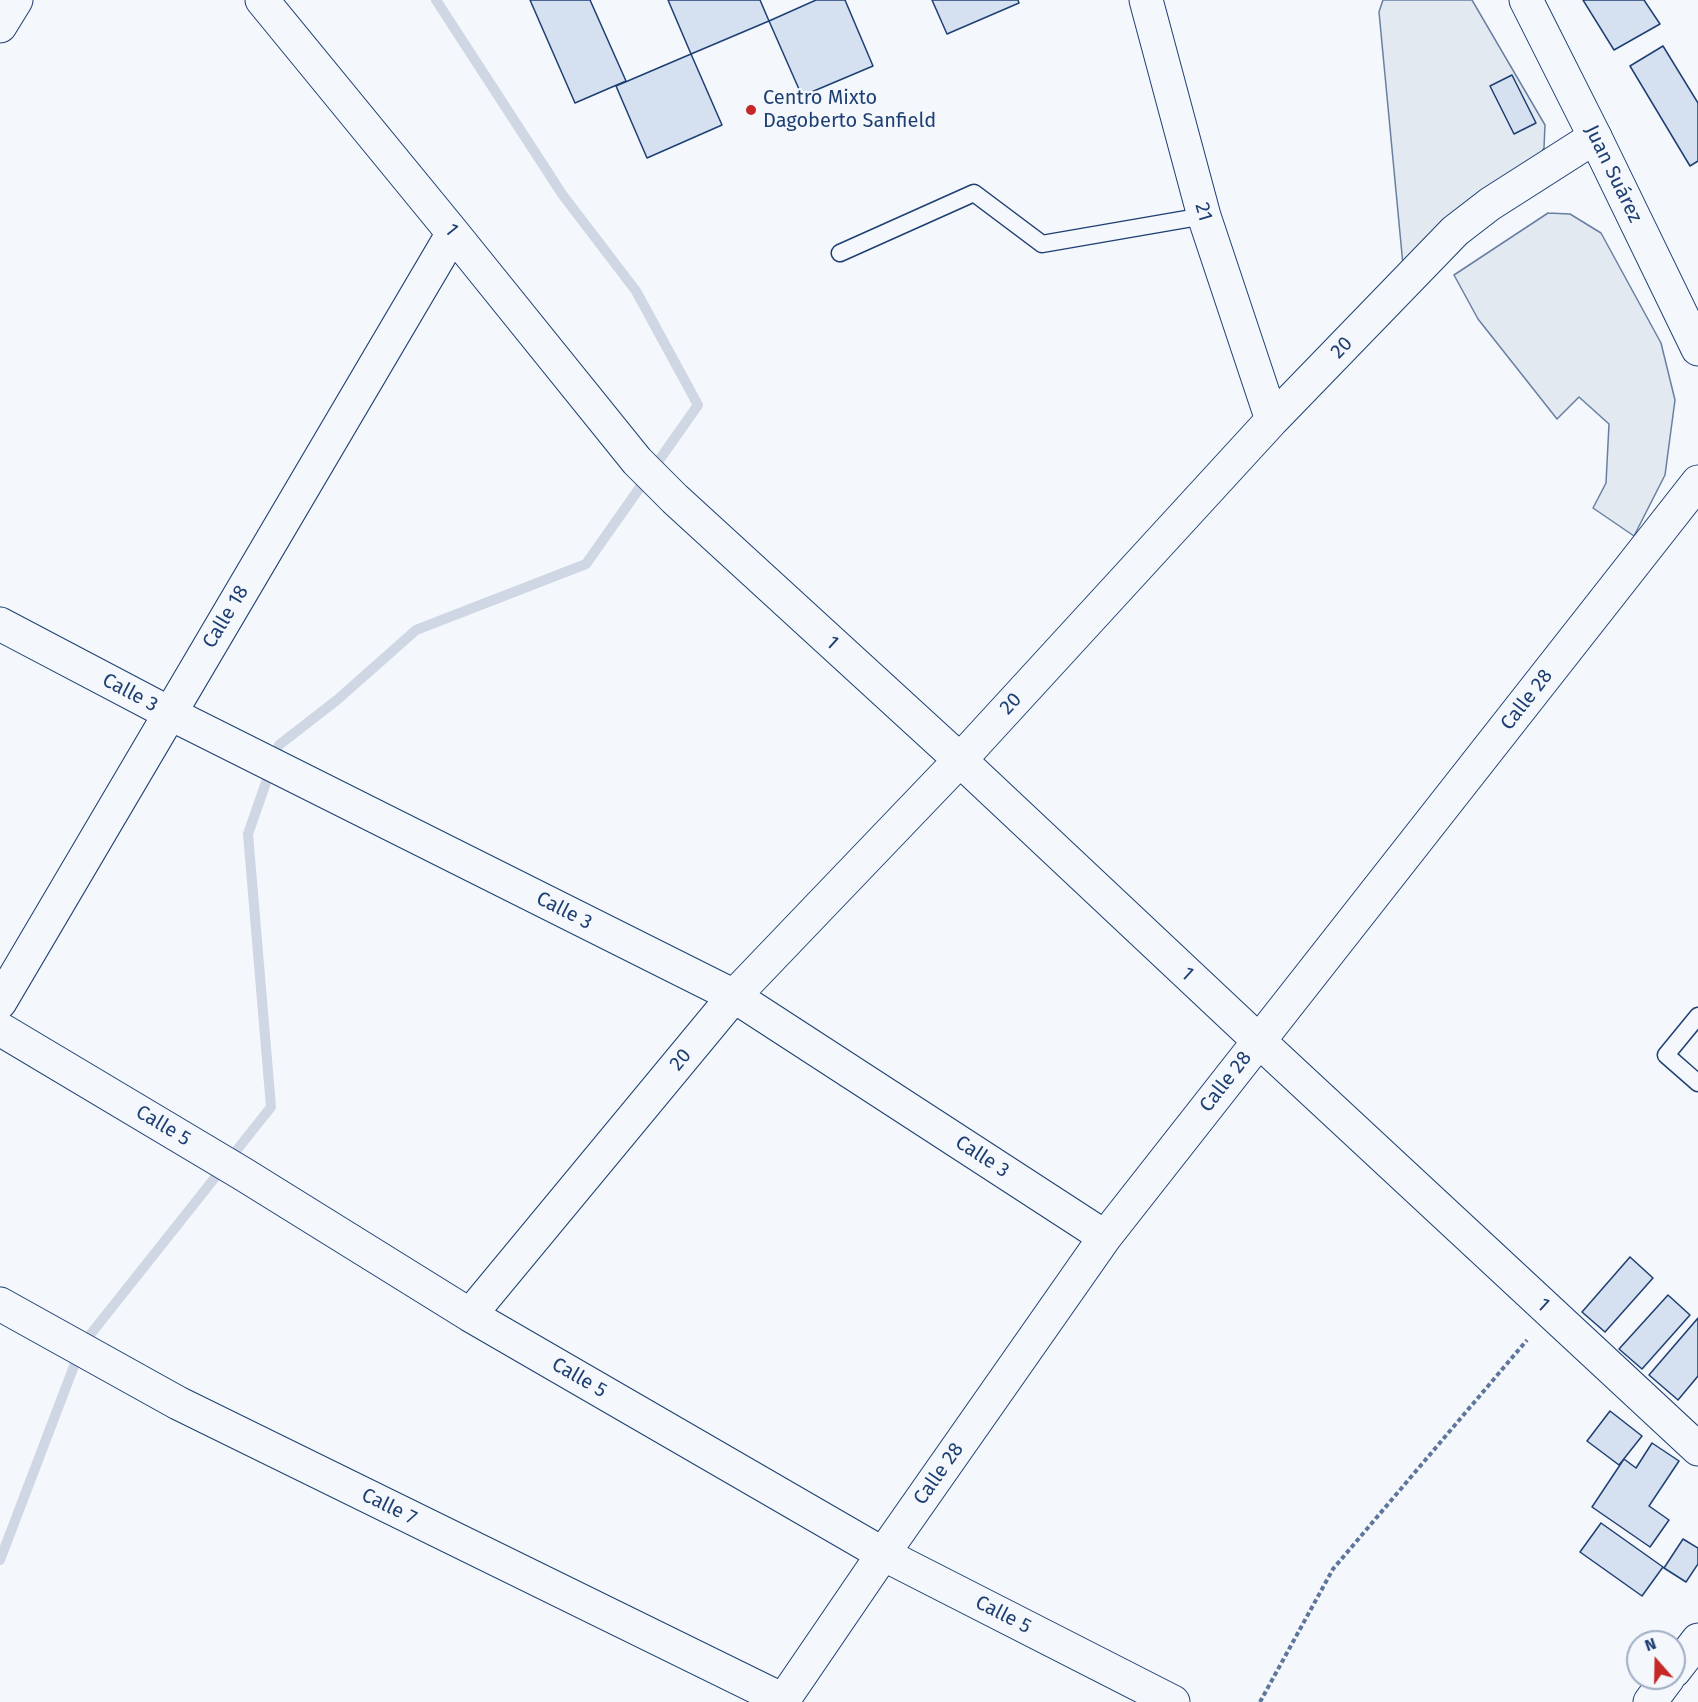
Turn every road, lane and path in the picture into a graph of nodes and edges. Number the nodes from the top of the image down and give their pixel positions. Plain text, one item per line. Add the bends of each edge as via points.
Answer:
1 (16, 0) edge
2 (262, 0) edge
3 (1146, 0) edge
4 (1526, 0) edge
5 (0, 26) edge
6 (1595, 137) junction
7 (1204, 216) junction
8 (453, 233) junction
9 (840, 253) dead end
10 (1698, 349) edge
11 (1272, 420) junction
12 (1698, 482) edge
13 (0, 624) edge
14 (169, 713) junction
15 (960, 760) junction
16 (734, 996) junction
17 (0, 1002) edge
18 (1698, 1016) edge
19 (0, 1029) edge
20 (1258, 1041) junction
21 (1698, 1083) edge
22 (1105, 1237) junction
23 (0, 1304) edge
24 (1551, 1312) junction
25 (470, 1315) junction
26 (1698, 1449) edge
27 (883, 1554) junction
28 (1698, 1640) edge
29 (1686, 1656) edge
30 (782, 1701) edge
31 (1173, 1702) edge
32 (1260, 1702) edge

1 - 5 street
2 - 8 street, 1
3 - 7 street, 21
4 - 6 street, Juan Suárez
6 - 10 street, Juan Suárez
6 - 11 street, 20 via 1455,231
7 - 9 lane via 1042,244 974,193
7 - 11 street, 21
8 - 14 street, Calle 18
8 - 15 street, 1 via 637,461
11 - 15 street, 20
12 - 20 street, Calle 28
13 - 14 street, Calle 3
14 - 16 street, Calle 3
14 - 17 street, Calle 18
15 - 16 street, 20
15 - 20 street, 1
16 - 22 street, Calle 3
16 - 25 street, 20
18 - 21 lane via 1666,1055
19 - 25 street, Calle 5
20 - 22 street, Calle 28
20 - 24 street, 1
22 - 27 street, Calle 28
23 - 30 street, Calle 7 via 178,1403
24 - 26 street, 1
24 - 32 path via 1333,1569
25 - 27 street, Calle 5
27 - 30 street, Calle 28
27 - 31 street, Calle 5
28 - 29 street

